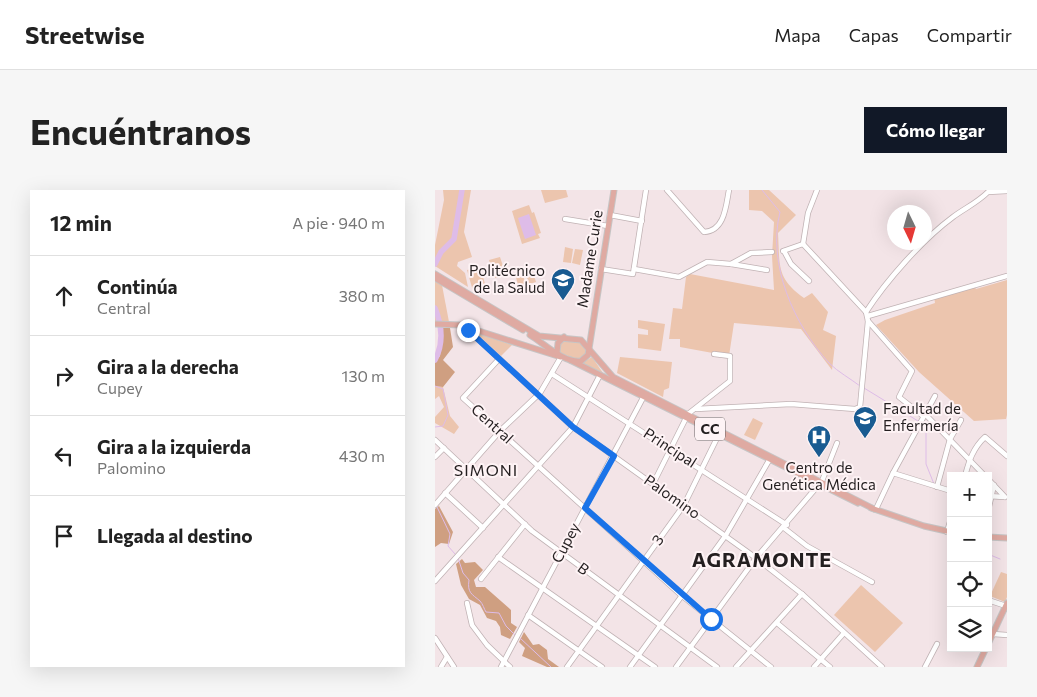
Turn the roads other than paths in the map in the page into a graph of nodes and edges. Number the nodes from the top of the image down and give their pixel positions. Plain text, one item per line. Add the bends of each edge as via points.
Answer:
1 (612, 190) edge
2 (646, 190) edge
3 (667, 190) edge
4 (729, 190) edge
5 (817, 190) edge
6 (987, 191) edge
7 (1007, 191) edge
8 (610, 215) junction
9 (565, 219) dead end
10 (641, 220) junction
11 (608, 226) junction
12 (803, 244) junction
13 (772, 252) dead end
14 (731, 264) junction
15 (601, 269) junction
16 (767, 270) dead end
17 (633, 272) junction
18 (435, 274) edge
19 (1007, 276) edge
20 (435, 278) edge
21 (809, 281) dead end
22 (445, 282) junction
23 (867, 316) junction
24 (435, 324) edge
25 (464, 326) junction
26 (591, 333) junction
27 (565, 337) junction
28 (581, 340) junction
29 (589, 347) junction
30 (593, 354) junction
31 (714, 354) dead end
32 (559, 355) junction
33 (585, 358) junction
34 (499, 359) junction
35 (569, 360) junction
36 (552, 374) junction
37 (600, 375) junction
38 (537, 395) junction
39 (645, 395) junction
40 (935, 396) dead end
41 (588, 397) junction
42 (696, 409) junction
43 (924, 415) junction
44 (687, 416) junction
45 (961, 420) dead end
46 (631, 423) junction
47 (573, 427) junction
48 (500, 431) junction
49 (720, 432) junction
50 (950, 439) junction
51 (435, 440) edge
52 (837, 443) dead end
53 (444, 448) junction
54 (671, 449) junction
55 (614, 456) junction
56 (1007, 456) edge
57 (435, 457) edge
58 (771, 458) junction
59 (969, 460) junction
60 (538, 466) junction
61 (467, 469) junction
62 (701, 469) junction
63 (966, 472) edge
64 (981, 472) edge
65 (893, 473) junction
66 (821, 483) junction
67 (653, 484) junction
68 (993, 485) edge
69 (937, 487) junction
70 (947, 490) edge
71 (445, 493) junction
72 (992, 496) edge
73 (1006, 498) edge
74 (748, 499) junction
75 (504, 504) junction
76 (435, 505) edge
77 (684, 505) junction
78 (585, 508) junction
79 (875, 509) junction
80 (525, 524) junction
81 (785, 526) junction
82 (483, 528) junction
83 (947, 531) edge
84 (726, 535) junction
85 (992, 537) edge
86 (1007, 538) edge
87 (561, 554) junction
88 (498, 557) junction
89 (756, 558) junction
90 (643, 561) junction
91 (481, 579) dead end
92 (435, 581) edge
93 (872, 582) dead end
94 (543, 588) junction
95 (618, 594) junction
96 (802, 594) junction
97 (681, 595) junction
98 (992, 601) edge
99 (467, 603) dead end
100 (1006, 605) edge
101 (528, 615) junction
102 (711, 619) junction
103 (777, 622) junction
104 (660, 624) junction
105 (597, 625) junction
106 (844, 633) junction
107 (993, 634) joint
108 (1007, 635) edge
109 (435, 638) edge
110 (937, 644) dead end
111 (691, 646) junction
112 (579, 650) junction
113 (751, 652) junction
114 (984, 652) edge
115 (639, 655) junction
116 (447, 657) junction
117 (821, 659) junction
118 (502, 665) edge
119 (441, 667) edge
120 (454, 667) edge
121 (509, 667) edge
122 (567, 667) edge
123 (602, 667) edge
124 (630, 667) edge
125 (655, 667) edge
126 (676, 667) edge
127 (717, 667) edge
128 (736, 667) edge
129 (771, 667) edge
130 (814, 667) edge
131 (830, 667) edge
132 (882, 667) edge
133 (925, 667) edge
134 (977, 667) edge

1 - 8 main road, Madame Curie
2 - 10 street
3 - 4 street via 704,232 723,218
5 - 12 street via 808,213
6 - 7 street
6 - 23 street via 915,252 877,295
8 - 10 street
8 - 11 main road, Madame Curie
9 - 11 street
10 - 17 street
11 - 15 main road, Madame Curie
12 - 21 street via 783,251
12 - 23 street
13 - 14 street via 751,253
14 - 16 street
14 - 17 street via 707,262 679,277
15 - 17 street
15 - 26 main road, Madame Curie
18 - 22 main road, CC
19 - 23 street
20 - 22 main road, CC
22 - 27 main road, CC via 539,336
22 - 32 main road, CC
23 - 42 street via 860,407 791,404
23 - 43 street via 912,373 899,397
24 - 25 main road
25 - 32 main road
25 - 34 street, Palomino
26 - 28 main road
26 - 29 main road, Madame Curie
27 - 28 main road, CC
27 - 32 main road via 558,343
28 - 29 main road, CC
29 - 30 main road, CC
29 - 33 main road
30 - 33 main road
30 - 39 main road, CC via 609,374
31 - 42 street via 730,356 730,381
32 - 35 main road, CC
32 - 36 street
33 - 35 main road, CC
34 - 38 street, Palomino
34 - 48 street, Central via 463,398
35 - 37 main road, CC
36 - 38 street
36 - 41 street, Principal
37 - 39 main road, CC
37 - 41 street
38 - 47 street, Palomino
38 - 48 street
39 - 44 main road, CC
39 - 46 street, Cupey
40 - 43 street
41 - 46 street, Principal
41 - 47 street
42 - 44 street
43 - 50 street
43 - 65 street
44 - 49 main road, CC
44 - 54 street
45 - 50 street
46 - 54 street, Principal
46 - 55 street, Cupey
47 - 55 street, Palomino
47 - 60 street
48 - 60 street, Central
48 - 61 street
49 - 58 main road, CC
49 - 62 street, 3
50 - 59 street
50 - 69 street
51 - 53 street, B
52 - 66 street
53 - 57 street
53 - 61 street, B
54 - 62 street, Principal
54 - 67 street
55 - 67 street, Palomino
55 - 78 street, Cupey
56 - 59 street via 985,437
58 - 66 main road, CC
58 - 74 street
59 - 63 street
59 - 64 street
60 - 75 street
60 - 78 street, Central
61 - 71 street
61 - 75 street, B
62 - 74 street, Principal
62 - 77 street, 3
65 - 69 street
65 - 79 street
66 - 79 main road, CC
66 - 81 street
67 - 77 street, Palomino
68 - 73 street
69 - 70 street
71 - 76 street
71 - 82 street
72 - 73 street
74 - 81 street, Principal
74 - 84 street
75 - 80 street, B
75 - 82 street
77 - 84 street, Palomino
77 - 90 street, 3
78 - 87 street, Cupey
78 - 90 street, Central
79 - 83 main road, CC
80 - 87 street, B
80 - 88 street
81 - 89 street
81 - 93 street, Principal via 807,546
82 - 92 street
84 - 89 street, Palomino
84 - 97 street
85 - 86 main road
87 - 94 street, Cupey
87 - 95 street, B
88 - 91 street
88 - 94 street
89 - 96 street, Palomino
89 - 102 street
90 - 95 street, 3
90 - 97 street, Central
94 - 101 street, Cupey
94 - 105 street
95 - 104 street, B
95 - 105 street, 3
96 - 103 street
96 - 106 street, Palomino
97 - 102 street, Central
97 - 104 street
98 - 100 street
99 - 118 street via 472,626
100 - 107 main road
101 - 112 street
101 - 118 street, Cupey
102 - 111 street
102 - 113 street, Central
103 - 113 street
103 - 117 street
104 - 111 street, B
104 - 115 street
105 - 112 street, 3
105 - 115 street
106 - 117 street
106 - 132 street, Palomino
107 - 108 street
109 - 116 street
110 - 133 street
111 - 126 street
111 - 127 street, B
112 - 122 street, 3
112 - 123 street
113 - 128 street
113 - 129 street, Central
114 - 134 main road
115 - 124 street
115 - 125 street
116 - 119 street
116 - 120 street
117 - 130 street
117 - 131 street
118 - 121 street

